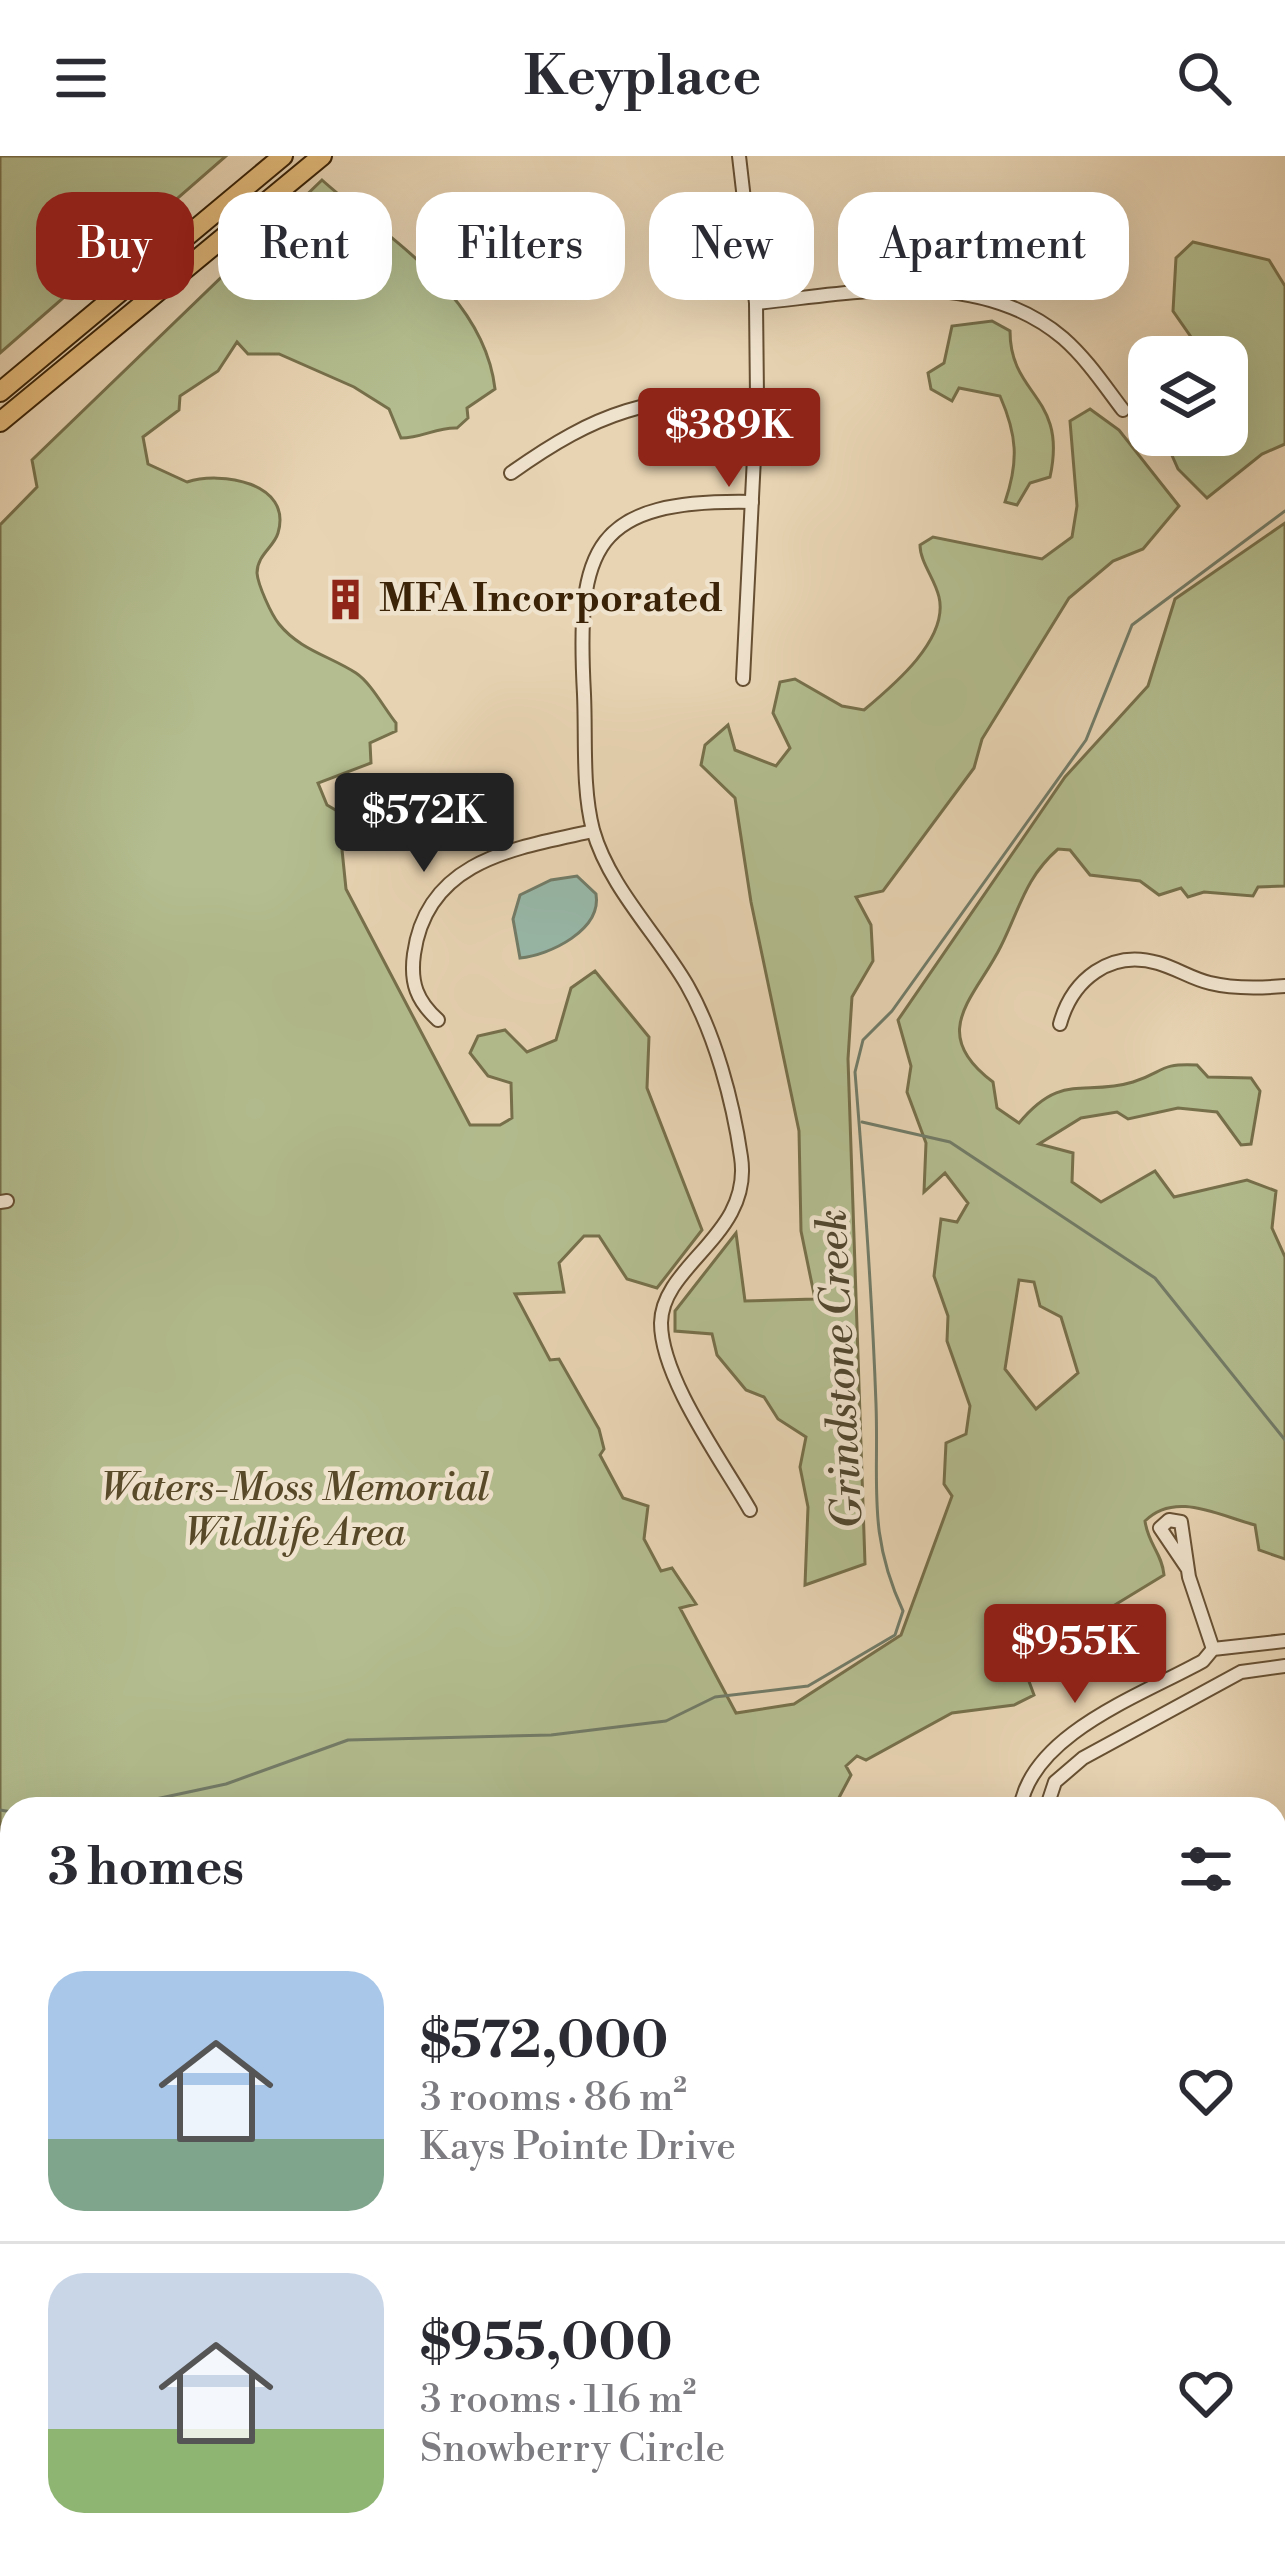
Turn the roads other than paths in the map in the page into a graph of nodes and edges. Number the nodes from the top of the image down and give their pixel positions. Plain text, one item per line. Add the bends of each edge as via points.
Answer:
1 (283, 156) edge
2 (322, 156) edge
3 (739, 156) edge
4 (756, 303) junction
5 (0, 392) edge
6 (757, 397) junction
7 (1124, 410) dead end
8 (0, 422) edge
9 (512, 473) dead end
10 (752, 502) junction
11 (743, 679) dead end
12 (593, 831) junction
13 (1285, 986) edge
14 (438, 1020) dead end
15 (1060, 1024) dead end
16 (750, 1510) dead end
17 (1187, 1568) dead end
18 (1285, 1641) edge
19 (1214, 1649) junction
20 (1203, 1661) junction
21 (1285, 1666) edge
22 (1217, 1685) junction
23 (1022, 1797) edge
24 (1050, 1797) edge

1 - 5 main road
2 - 8 main road
3 - 4 street
4 - 6 street
4 - 7 street via 890,290 981,297 1059,335
6 - 9 street via 630,406 565,435
6 - 10 street
10 - 11 street
10 - 12 street via 656,506 630,519 595,556 580,604
12 - 14 street via 491,855 439,895 422,924 413,969 419,1003
12 - 16 street via 701,1010 741,1154 735,1210 672,1293 661,1324 671,1366
13 - 15 street via 1209,983 1125,961 1076,986
17 - 19 street
18 - 19 street
19 - 20 street
20 - 22 street
20 - 23 street via 1056,1744
21 - 22 street via 1255,1667
22 - 24 street via 1070,1768

